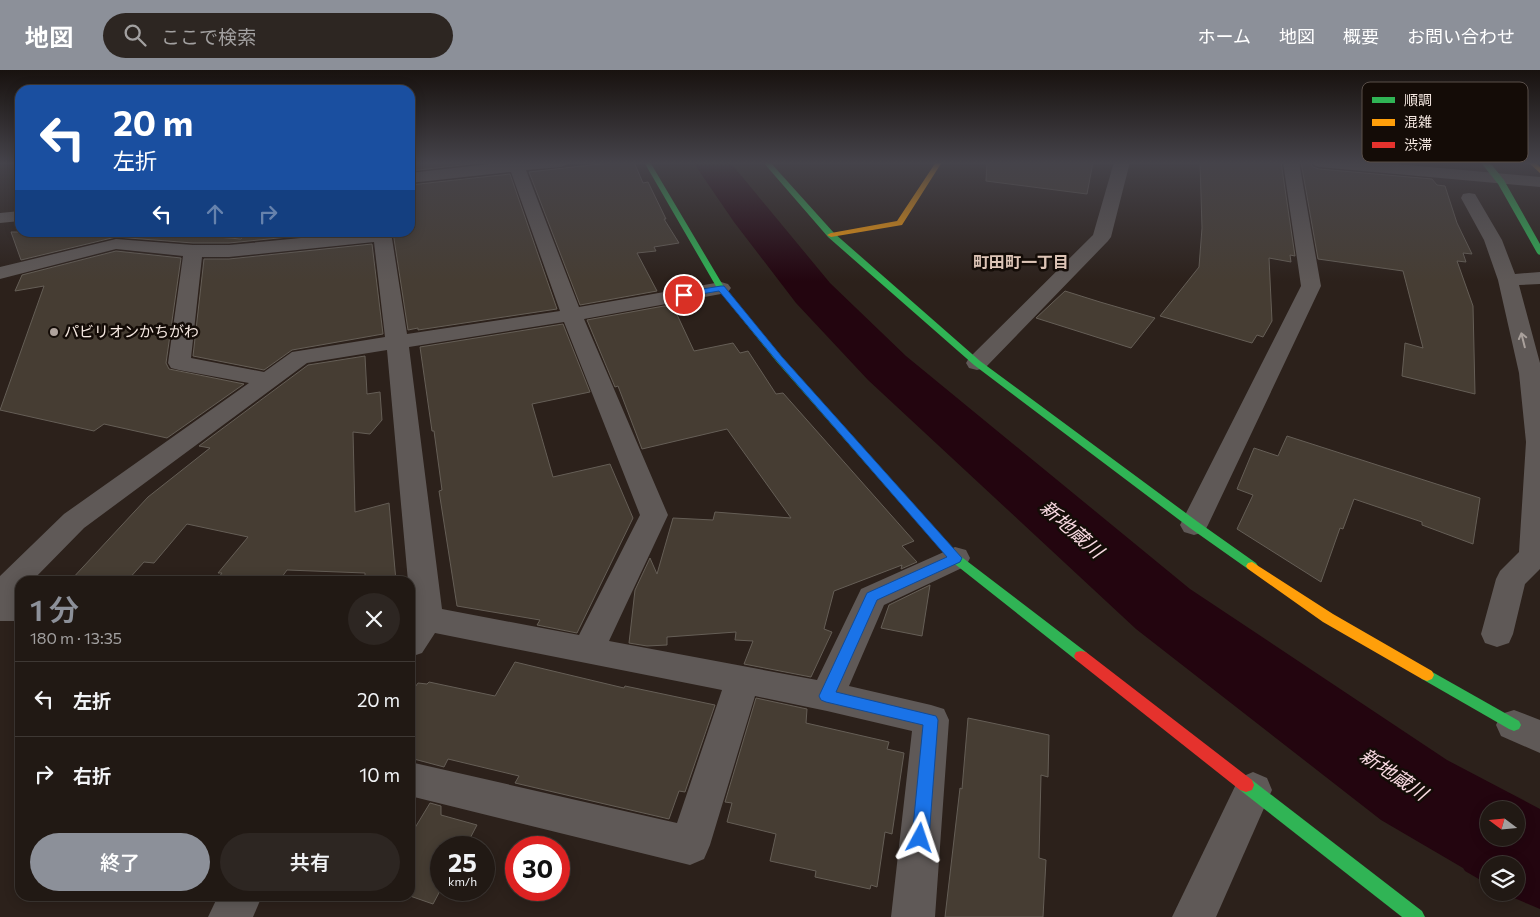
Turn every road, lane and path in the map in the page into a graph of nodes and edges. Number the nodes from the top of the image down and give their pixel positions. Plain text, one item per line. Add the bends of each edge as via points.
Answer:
1 (530, 202) edge
2 (670, 202) edge
3 (801, 202) edge
4 (913, 202) edge
5 (1111, 202) edge
6 (1297, 202) edge
7 (1471, 202) edge
8 (1512, 202) edge
9 (1518, 202) edge
10 (15, 216) edge
11 (0, 218) edge
12 (831, 235) junction
13 (1540, 235) edge
14 (355, 237) edge
15 (382, 237) edge
16 (193, 251) junction
17 (1540, 251) edge
18 (0, 273) edge
19 (1540, 278) edge
20 (1508, 280) junction
21 (721, 288) junction
22 (572, 315) junction
23 (397, 342) junction
24 (977, 363) junction
25 (269, 380) junction
26 (1537, 390) edge
27 (1194, 525) junction
28 (955, 558) junction
29 (19, 576) edge
30 (413, 576) edge
31 (15, 580) edge
32 (0, 595) edge
33 (0, 609) edge
34 (15, 609) edge
35 (415, 612) edge
36 (416, 627) edge
37 (1498, 634) dead end
38 (588, 649) junction
39 (743, 680) junction
40 (826, 696) junction
41 (1527, 731) edge
42 (415, 780) edge
43 (1253, 790) junction
44 (238, 901) edge
45 (230, 917) edge
46 (913, 917) edge
47 (1194, 917) edge
48 (1416, 917) edge

1 - 22 street
2 - 21 main road
3 - 12 main road
4 - 12 main road via 899,223
5 - 24 street via 1102,237
6 - 27 street via 1310,286
7 - 20 street via 1493,240
8 - 17 main road, bridge
9 - 13 main road
10 - 11 street
12 - 24 main road
14 - 16 street via 229,251
15 - 23 street
16 - 18 street via 116,244
16 - 25 street via 179,363
19 - 20 street
26 -> 20 street
21 - 22 street
21 - 28 main road
22 - 23 street
22 - 38 street via 654,515
23 - 25 street via 300,357
23 - 30 street
24 - 27 main road
25 - 29 street via 74,521
26 - 37 street via 1539,442 1534,552 1529,562 1511,579
27 - 41 main road via 1328,618
28 - 40 street via 872,597
28 - 43 main road
31 - 32 street
33 - 34 street
35 - 36 street
36 - 38 street
38 - 39 street
39 - 40 street
39 - 42 street via 690,844
40 - 46 street via 931,720
43 - 47 street
43 - 48 main road
44 - 45 street

